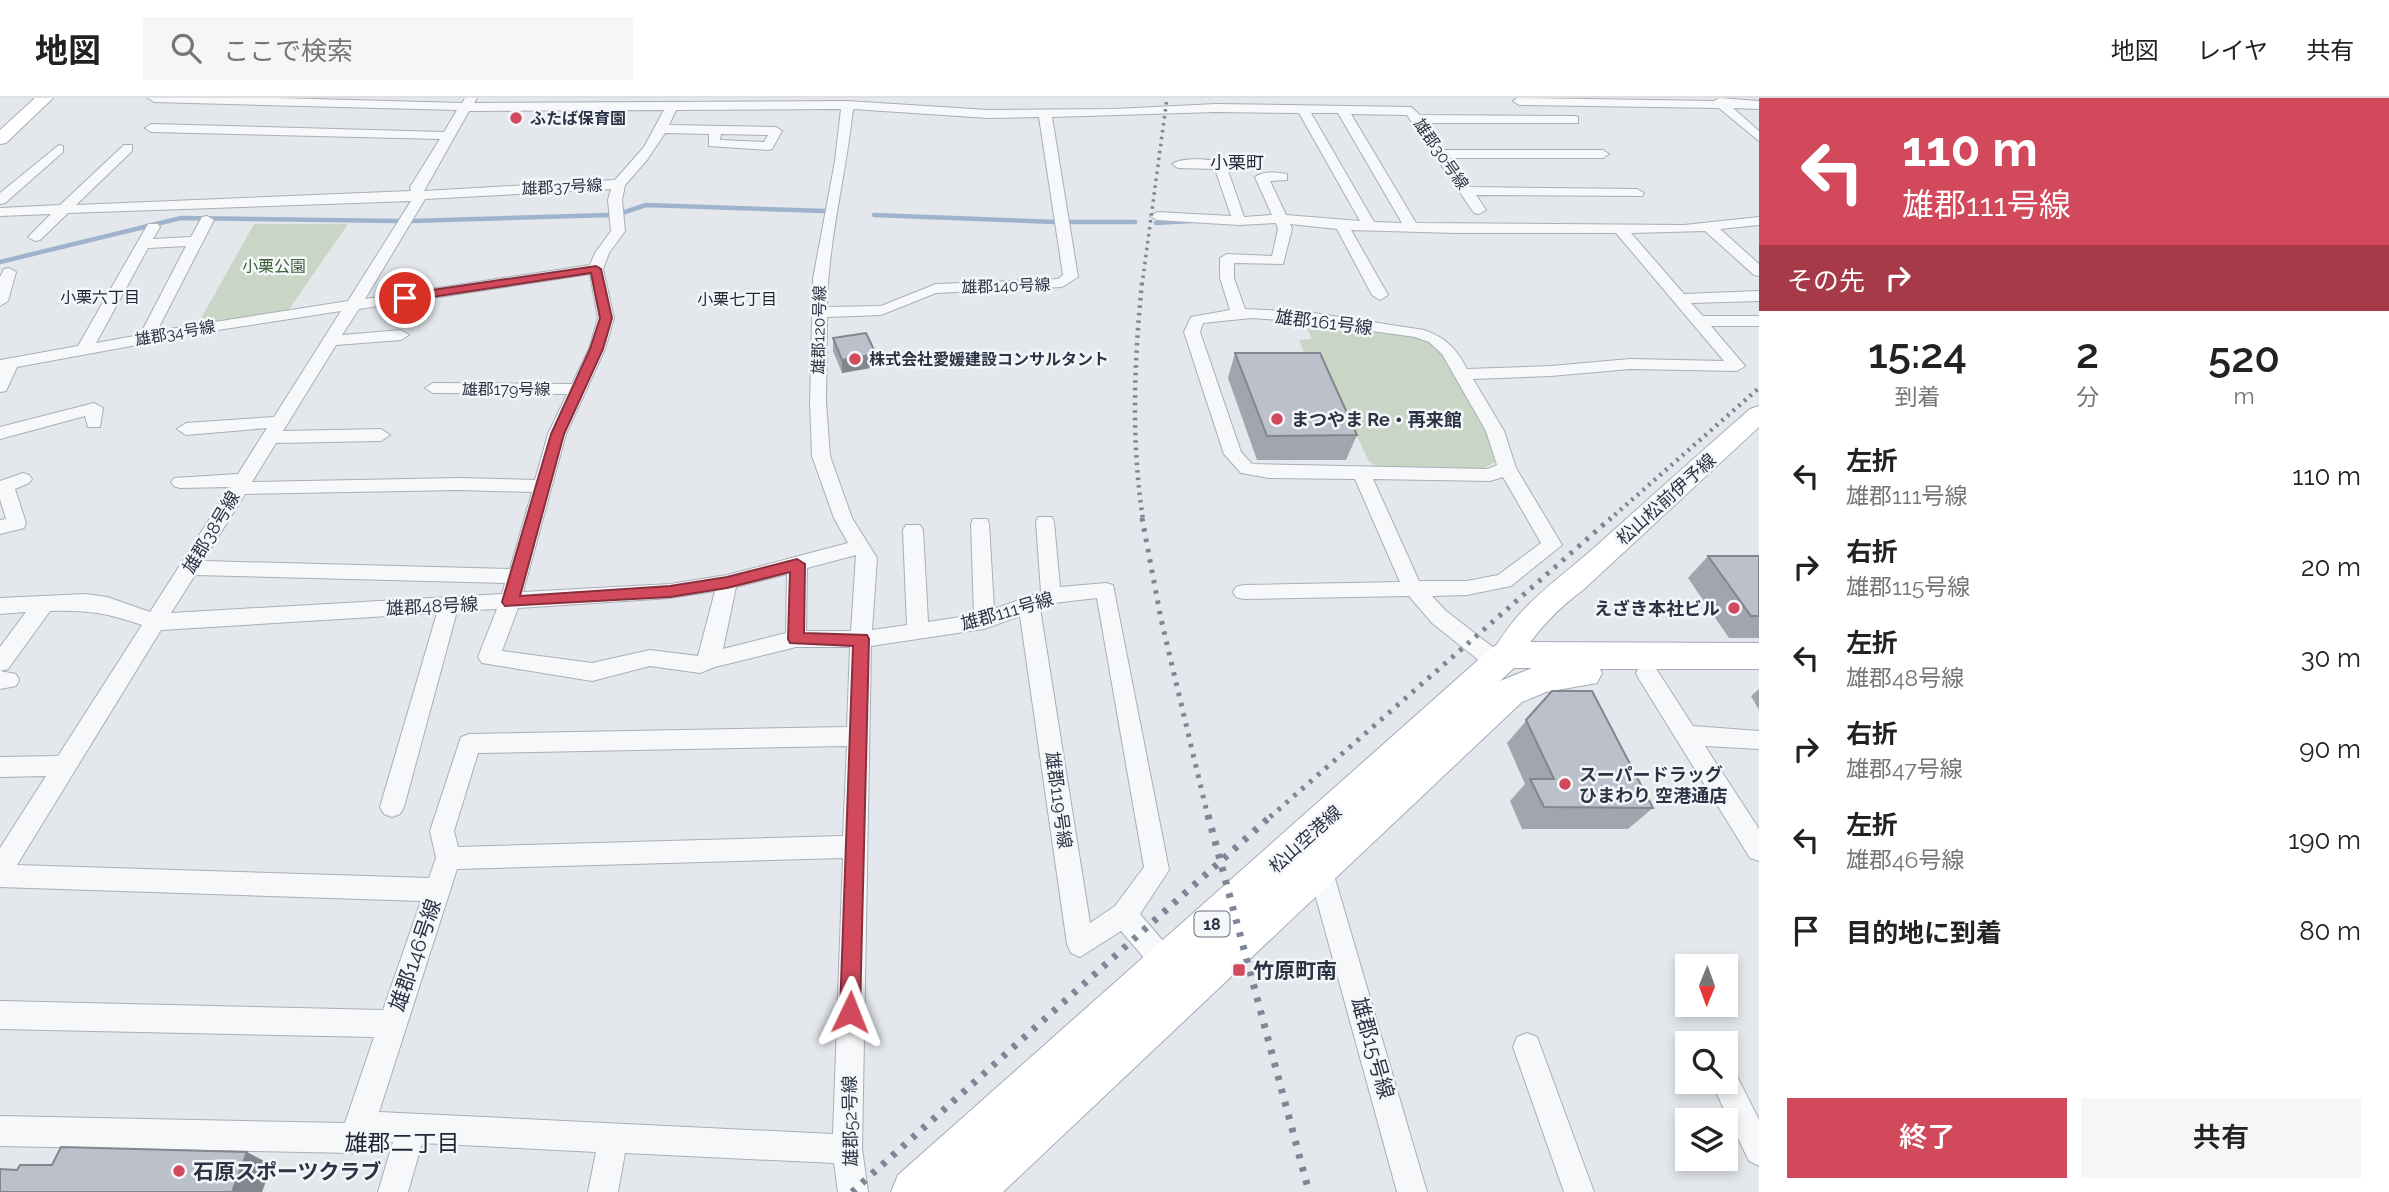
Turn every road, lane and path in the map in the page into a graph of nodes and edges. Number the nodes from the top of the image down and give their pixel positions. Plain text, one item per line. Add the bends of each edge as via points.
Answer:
1 (45, 98) edge
2 (154, 98) edge
3 (1088, 98) edge
4 (1402, 98) edge
5 (772, 101) edge
6 (1519, 101) dead end
7 (1718, 101) edge
8 (468, 102) edge
9 (1247, 103) edge
10 (931, 104) edge
11 (1759, 105) edge
12 (672, 106) junction
13 (847, 106) junction
14 (1303, 110) junction
15 (1343, 111) junction
16 (1045, 114) junction
17 (1091, 114) junction
18 (1414, 115) junction
19 (1574, 120) dead end
20 (1744, 125) junction
21 (1759, 125) edge
22 (151, 128) dead end
23 (662, 129) junction
24 (716, 130) dead end
25 (449, 136) junction
26 (1759, 137) edge
27 (0, 139) edge
28 (128, 148) dead end
29 (59, 149) dead end
30 (1442, 154) junction
31 (1603, 154) dead end
32 (1178, 164) dead end
33 (1282, 177) dead end
34 (619, 184) junction
35 (1466, 191) junction
36 (418, 193) junction
37 (1637, 193) dead end
38 (0, 200) edge
39 (63, 209) junction
40 (1479, 210) dead end
41 (0, 212) edge
42 (1157, 216) dead end
43 (1281, 219) junction
44 (207, 220) dead end
45 (1239, 221) junction
46 (1759, 221) edge
47 (1342, 225) junction
48 (1369, 225) junction
49 (1708, 226) junction
50 (153, 227) dead end
51 (1412, 228) junction
52 (1620, 229) junction
53 (35, 237) dead end
54 (197, 241) junction
55 (143, 244) junction
56 (596, 269) junction
57 (9, 272) dead end
58 (1759, 272) edge
59 (1380, 295) dead end
60 (1759, 296) edge
61 (1679, 299) junction
62 (0, 301) edge
63 (351, 306) junction
64 (820, 312) junction
65 (1239, 314) junction
66 (1698, 321) junction
67 (1759, 321) edge
68 (401, 335) dead end
69 (146, 338) junction
70 (329, 341) junction
71 (84, 349) junction
72 (6, 363) edge
73 (1461, 374) junction
74 (0, 387) edge
75 (433, 388) dead end
76 (578, 389) junction
77 (1759, 414) edge
78 (94, 423) dead end
79 (186, 429) dead end
80 (275, 429) junction
81 (0, 433) edge
82 (381, 435) dead end
83 (1507, 468) junction
84 (1363, 473) junction
85 (23, 479) dead end
86 (180, 482) dead end
87 (241, 484) junction
88 (543, 486) junction
89 (1045, 522) dead end
90 (979, 524) dead end
91 (0, 527) edge
92 (913, 530) dead end
93 (861, 547) junction
94 (797, 564) junction
95 (190, 568) junction
96 (518, 576) junction
97 (727, 582) junction
98 (1412, 587) junction
99 (1243, 592) dead end
100 (1040, 600) junction
101 (510, 602) junction
102 (44, 604) junction
103 (449, 605) junction
104 (0, 606) edge
105 (984, 621) junction
106 (156, 622) junction
107 (918, 632) junction
108 (796, 639) junction
109 (862, 639) junction
110 (1759, 656) edge
111 (710, 660) junction
112 (1529, 660) junction
113 (1641, 664) junction
114 (1759, 664) edge
115 (1759, 672) edge
116 (3, 674) edge
117 (1688, 735) junction
118 (859, 736) junction
119 (1759, 740) edge
120 (66, 766) junction
121 (0, 767) edge
122 (393, 807) dead end
123 (855, 847) junction
124 (1759, 850) edge
125 (1311, 853) junction
126 (448, 858) junction
127 (0, 870) edge
128 (0, 876) edge
129 (437, 890) junction
130 (1124, 915) junction
131 (1178, 976) junction
132 (0, 1015) edge
133 (392, 1024) junction
134 (1527, 1047) dead end
135 (1731, 1094) edge
136 (360, 1126) junction
137 (412, 1128) junction
138 (0, 1131) edge
139 (614, 1136) junction
140 (847, 1149) junction
141 (1759, 1151) edge
142 (393, 1192) edge
143 (603, 1192) edge
144 (853, 1192) edge
145 (915, 1192) edge
146 (968, 1192) edge
147 (1412, 1192) edge
148 (1579, 1192) edge

1 - 27 main road
2 - 8 street
3 - 17 street
4 - 18 street, 雄郡30号線
5 - 12 street
5 - 13 street
6 - 7 street
7 - 11 street
7 - 20 street
8 - 12 street
8 - 25 street, 雄郡38号線
9 - 14 street
9 - 17 street
10 - 13 street
10 - 16 street
12 - 23 street, 雄郡37号線
13 - 64 street, 雄郡120号線 via 820,279
14 - 15 street
14 - 48 street
15 - 18 street
15 - 51 street
16 - 17 street
16 - 64 street, 雄郡140号線 via 1071,277 1062,283 936,289 917,293 889,309
18 - 19 street
18 - 30 street, 雄郡30号線
20 - 21 street
20 - 26 street
22 - 25 street
23 - 24 street
23 - 34 street, 雄郡37号線
25 - 36 street, 雄郡38号線 via 417,187
28 - 39 street
29 - 38 street
30 - 31 street
30 - 35 street, 雄郡30号線
32 - 45 street via 1220,165
33 - 43 street via 1262,177
34 - 36 street, 雄郡37号線
34 - 56 street via 615,200 618,231
35 - 37 street
35 - 40 street, 雄郡30号線
36 - 39 street, 雄郡37号線
36 - 63 street, 雄郡38号線 via 418,201
39 - 41 street, 雄郡37号線
39 - 53 street
42 - 45 street
43 - 45 street
43 - 47 street
43 - 65 street via 1285,229 1278,261 1227,258 1227,278
44 - 54 street
46 - 49 street
47 - 48 street
47 - 59 street
48 - 51 street
49 - 52 street
49 - 58 street
50 - 55 street
51 - 52 street
52 - 61 street
54 - 55 street
54 - 69 street
55 - 71 street
56 - 63 street, 雄郡34号線
56 - 76 street via 606,318
57 - 62 street
60 - 61 street
61 - 66 street
63 - 69 street, 雄郡34号線
63 - 70 street, 雄郡38号線
64 - 93 street, 雄郡120号線 via 821,456 843,517
65 - 73 street, 雄郡161号線 via 1418,333 1449,351
65 - 84 street, 雄郡161号線 via 1196,320 1192,332 1233,454 1247,469
66 - 67 street
66 - 73 street via 1737,366 1630,364
68 - 70 street
69 - 71 street, 雄郡34号線
70 - 80 street, 雄郡38号線
71 - 72 street, 雄郡34号線
72 - 74 street
73 - 83 street, 雄郡161号線 via 1495,431
75 - 76 street, 雄郡179号線
76 - 88 street via 557,434
77 - 112 main road, 松山松前伊予線 via 1573,583
78 - 81 street via 94,408
79 - 80 street
80 - 82 street
80 - 87 street, 雄郡38号線
83 - 84 street, 雄郡161号線 via 1490,475
83 - 98 street via 1552,545 1504,580 1467,588
84 - 98 street
85 - 91 street via 5,486 17,523
86 - 87 street
87 - 88 street
87 - 95 street, 雄郡38号線
88 - 96 street
89 - 100 street
90 - 105 street
92 - 107 street
93 - 94 street, 雄郡48号線
93 - 109 street, 雄郡52号線 via 867,558
94 - 97 street, 雄郡48号線
94 - 108 street
95 - 96 street
95 - 106 street, 雄郡38号線
96 - 101 street
97 - 101 street, 雄郡48号線 via 621,596
97 - 111 street
98 - 99 street
98 - 112 street via 1439,617
100 - 105 street, 雄郡111号線
100 - 130 street, 雄郡119号線 via 1080,944
100 - 130 street, 雄郡111号線 via 1106,590 1157,870
101 - 103 street, 雄郡48号線
101 - 111 street, 雄郡111号線 via 489,657 592,672 650,658 700,665
102 - 104 street, 雄郡48号線
102 - 106 street, 雄郡48号線 via 107,605
102 - 116 street
103 - 106 street, 雄郡48号線
103 - 122 street
105 - 107 street, 雄郡111号線
106 - 120 street, 雄郡38号線
107 - 109 street, 雄郡111号線
108 - 109 street, 雄郡111号線
108 - 111 street, 雄郡111号線
109 - 118 street, 雄郡52号線
110 - 113 main road
112 - 113 main road
112 - 113 main road via 1550,676
112 - 125 main road, 松山空港線 / 18
113 - 114 main road
113 - 115 main road
113 - 117 street
117 - 119 street
117 - 124 street
118 - 123 street, 雄郡52号線
118 - 126 street via 468,744 442,831
120 - 121 street
120 - 127 street, 雄郡38号線
123 - 126 street
123 - 140 street, 雄郡52号線
125 - 131 main road, 松山空港線 / 18
125 - 147 street, 雄郡15号線
126 - 129 street
128 - 129 street, 雄郡146号線
129 - 133 street, 雄郡146号線
130 - 131 street
131 - 145 main road, 松山空港線 / 18
131 - 146 main road, 松山空港線 / 18
132 - 133 street, 雄郡146号線
133 - 136 street
134 - 148 street
135 - 141 street
136 - 137 street
136 - 138 street via 353,1138
137 - 139 street
137 - 142 street
139 - 140 street
139 - 143 street
140 - 144 street, 雄郡52号線

